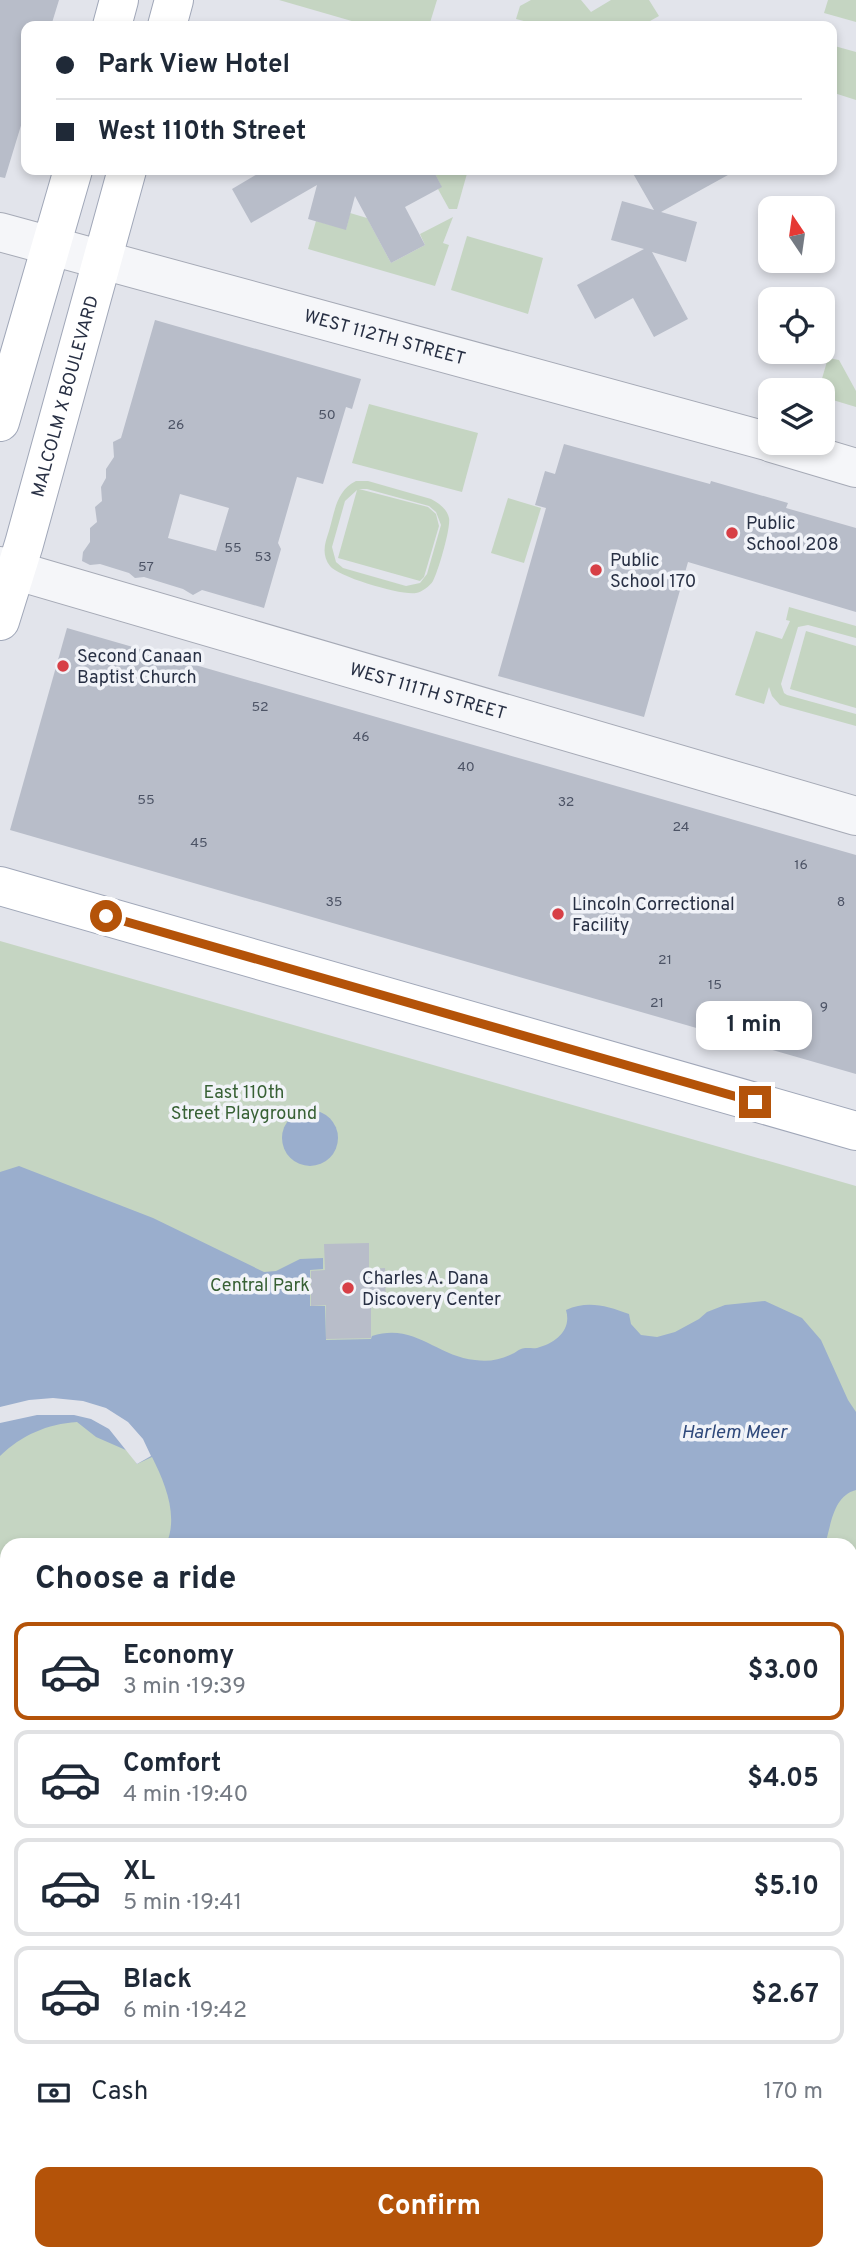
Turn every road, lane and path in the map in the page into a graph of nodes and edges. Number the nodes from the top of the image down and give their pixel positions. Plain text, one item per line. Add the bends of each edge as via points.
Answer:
1 (119, 0) edge
2 (174, 0) edge
3 (113, 21) edge
4 (168, 21) edge
5 (72, 175) edge
6 (126, 175) edge
7 (0, 232) edge
8 (51, 247) junction
9 (102, 261) junction
10 (0, 422) edge
11 (758, 438) edge
12 (814, 455) edge
13 (856, 468) edge
14 (8, 568) edge
15 (0, 621) edge
16 (856, 816) edge
17 (0, 886) edge
18 (856, 1131) edge

1 - 3 main road
2 - 4 main road
5 - 8 main road
6 - 9 main road, MALCOLM X BOULEVARD
7 - 8 street, WEST 112TH STREET
8 - 9 street, WEST 112TH STREET
8 - 10 main road
9 - 11 street, WEST 112TH STREET
9 - 14 main road, MALCOLM X BOULEVARD
12 - 13 street, WEST 112TH STREET
14 - 15 main road, MALCOLM X BOULEVARD
14 - 16 street, WEST 111TH STREET
17 - 18 main road

